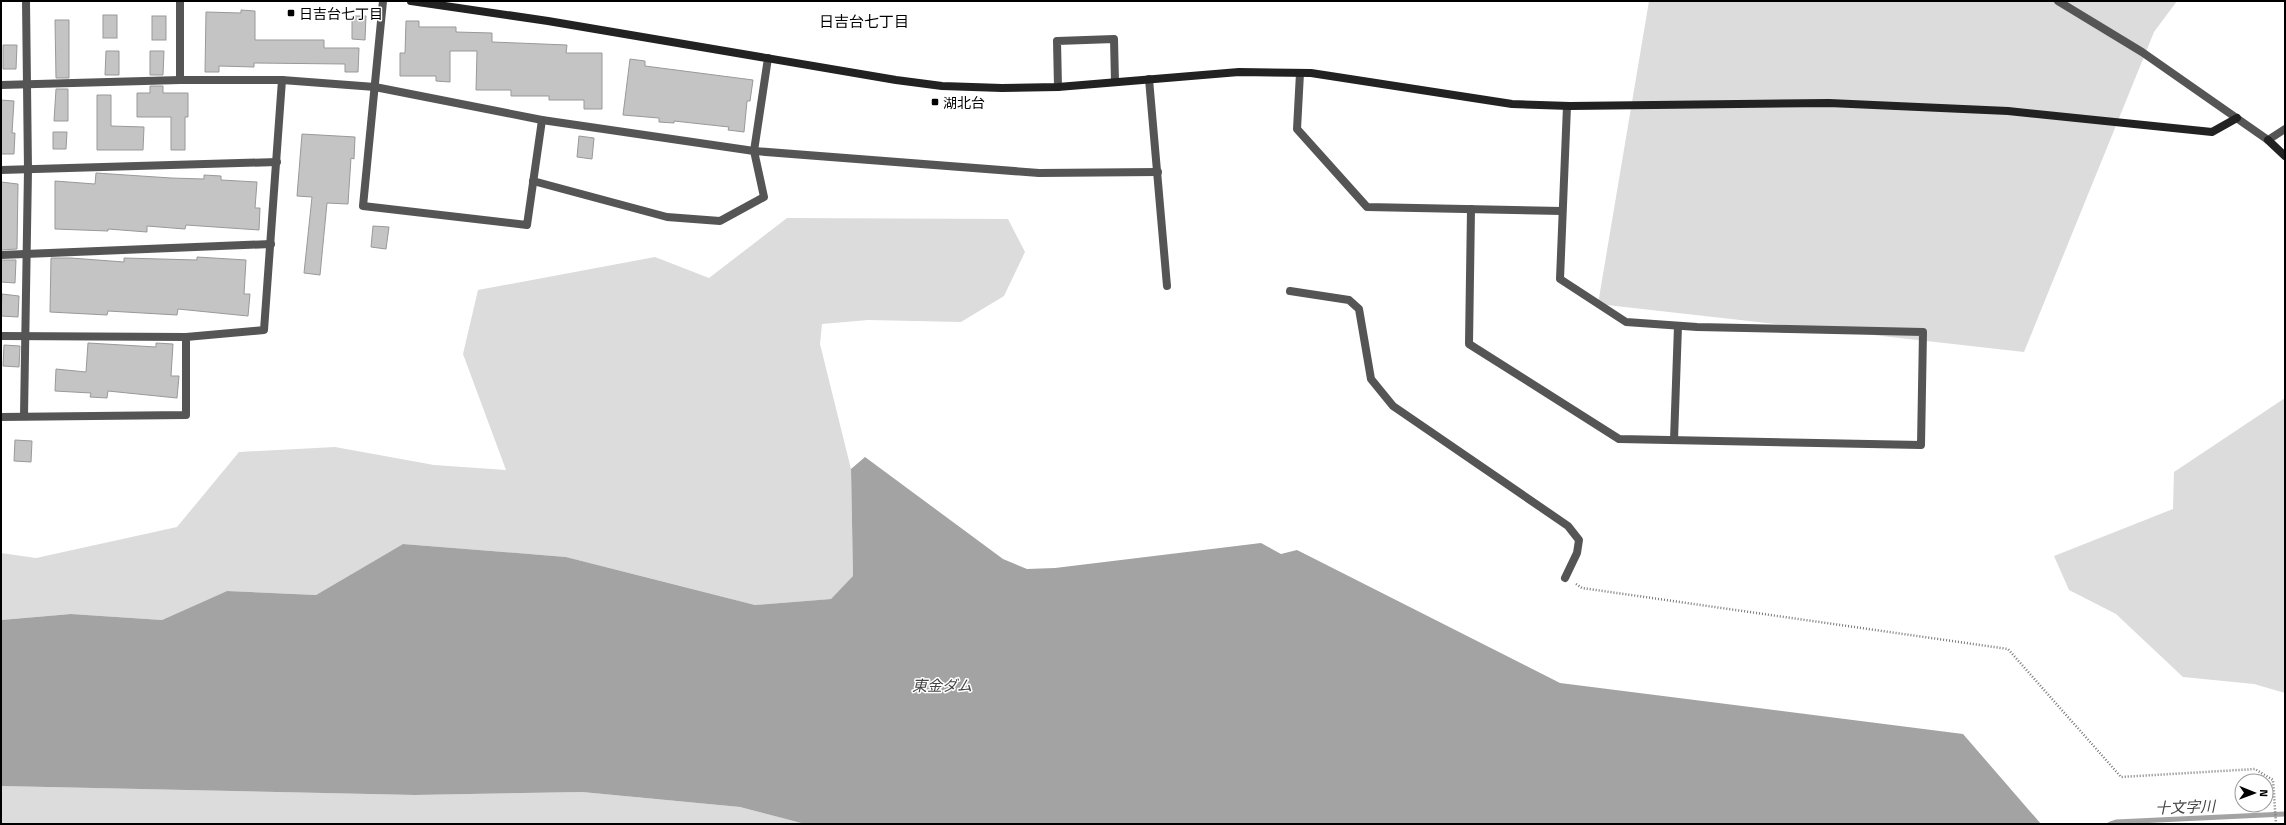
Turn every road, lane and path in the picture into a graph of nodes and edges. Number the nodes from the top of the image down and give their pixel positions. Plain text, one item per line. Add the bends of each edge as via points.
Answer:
1 (26, 1) edge
2 (180, 1) edge
3 (382, 1) edge
4 (411, 1) edge
5 (2058, 1) edge
6 (768, 58) junction
7 (1300, 73) junction
8 (1149, 79) junction
9 (180, 80) junction
10 (282, 80) junction
11 (1115, 82) junction
12 (1, 85) edge
13 (26, 85) junction
14 (374, 87) junction
15 (1058, 88) junction
16 (1566, 106) junction
17 (2237, 118) junction
18 (542, 120) junction
19 (2285, 129) edge
20 (2268, 140) junction
21 (754, 151) junction
22 (2285, 156) edge
23 (277, 162) junction
24 (1, 170) edge
25 (28, 170) junction
26 (1158, 172) junction
27 (533, 181) junction
28 (1472, 209) junction
29 (1562, 211) junction
30 (271, 244) junction
31 (27, 254) junction
32 (1, 255) edge
33 (1167, 286) dead end
34 (1290, 291) dead end
35 (1678, 326) junction
36 (1, 336) edge
37 (25, 336) junction
38 (186, 337) junction
39 (1, 416) edge
40 (24, 416) junction
41 (1674, 440) junction
42 (1565, 578) joint
43 (2276, 824) edge

1 - 13 street
2 - 9 street
3 - 14 street
4 - 6 street
5 - 17 street via 2142,52
6 - 15 street via 942,86
6 - 21 street
7 - 8 street via 1239,72
7 - 16 street via 1385,83 1512,104
7 - 28 street via 1297,129 1367,207
8 - 11 street
8 - 26 street
9 - 10 street
9 - 13 street
10 - 14 street
10 - 23 street
11 - 15 street
11 - 15 street via 1114,39 1057,41
12 - 13 street
13 - 25 street
14 - 18 street
14 - 27 street via 363,206 527,225
16 - 17 street via 1837,103 2008,112 2212,132
16 - 29 street
17 - 20 street
18 - 21 street
18 - 27 street
19 - 20 street
20 - 22 street
21 - 26 street via 1039,173
21 - 27 street via 764,197 720,220 667,217
23 - 25 street
23 - 30 street
24 - 25 street
25 - 31 street
26 - 33 street
28 - 29 street
28 - 41 street via 1469,344 1619,439
29 - 35 street via 1560,279 1626,322
30 - 31 street
30 - 38 street via 264,330
31 - 32 street
31 - 37 street
34 - 42 street via 1349,300 1359,309 1371,378 1394,406 1568,526 1579,540 1577,553
35 - 41 street
35 - 41 street via 1924,332 1922,445
36 - 37 street
37 - 38 street
37 - 40 street
38 - 40 street via 186,415
39 - 40 street
42 - 43 path via 1582,588 2008,650 2121,777 2256,769 2273,780

